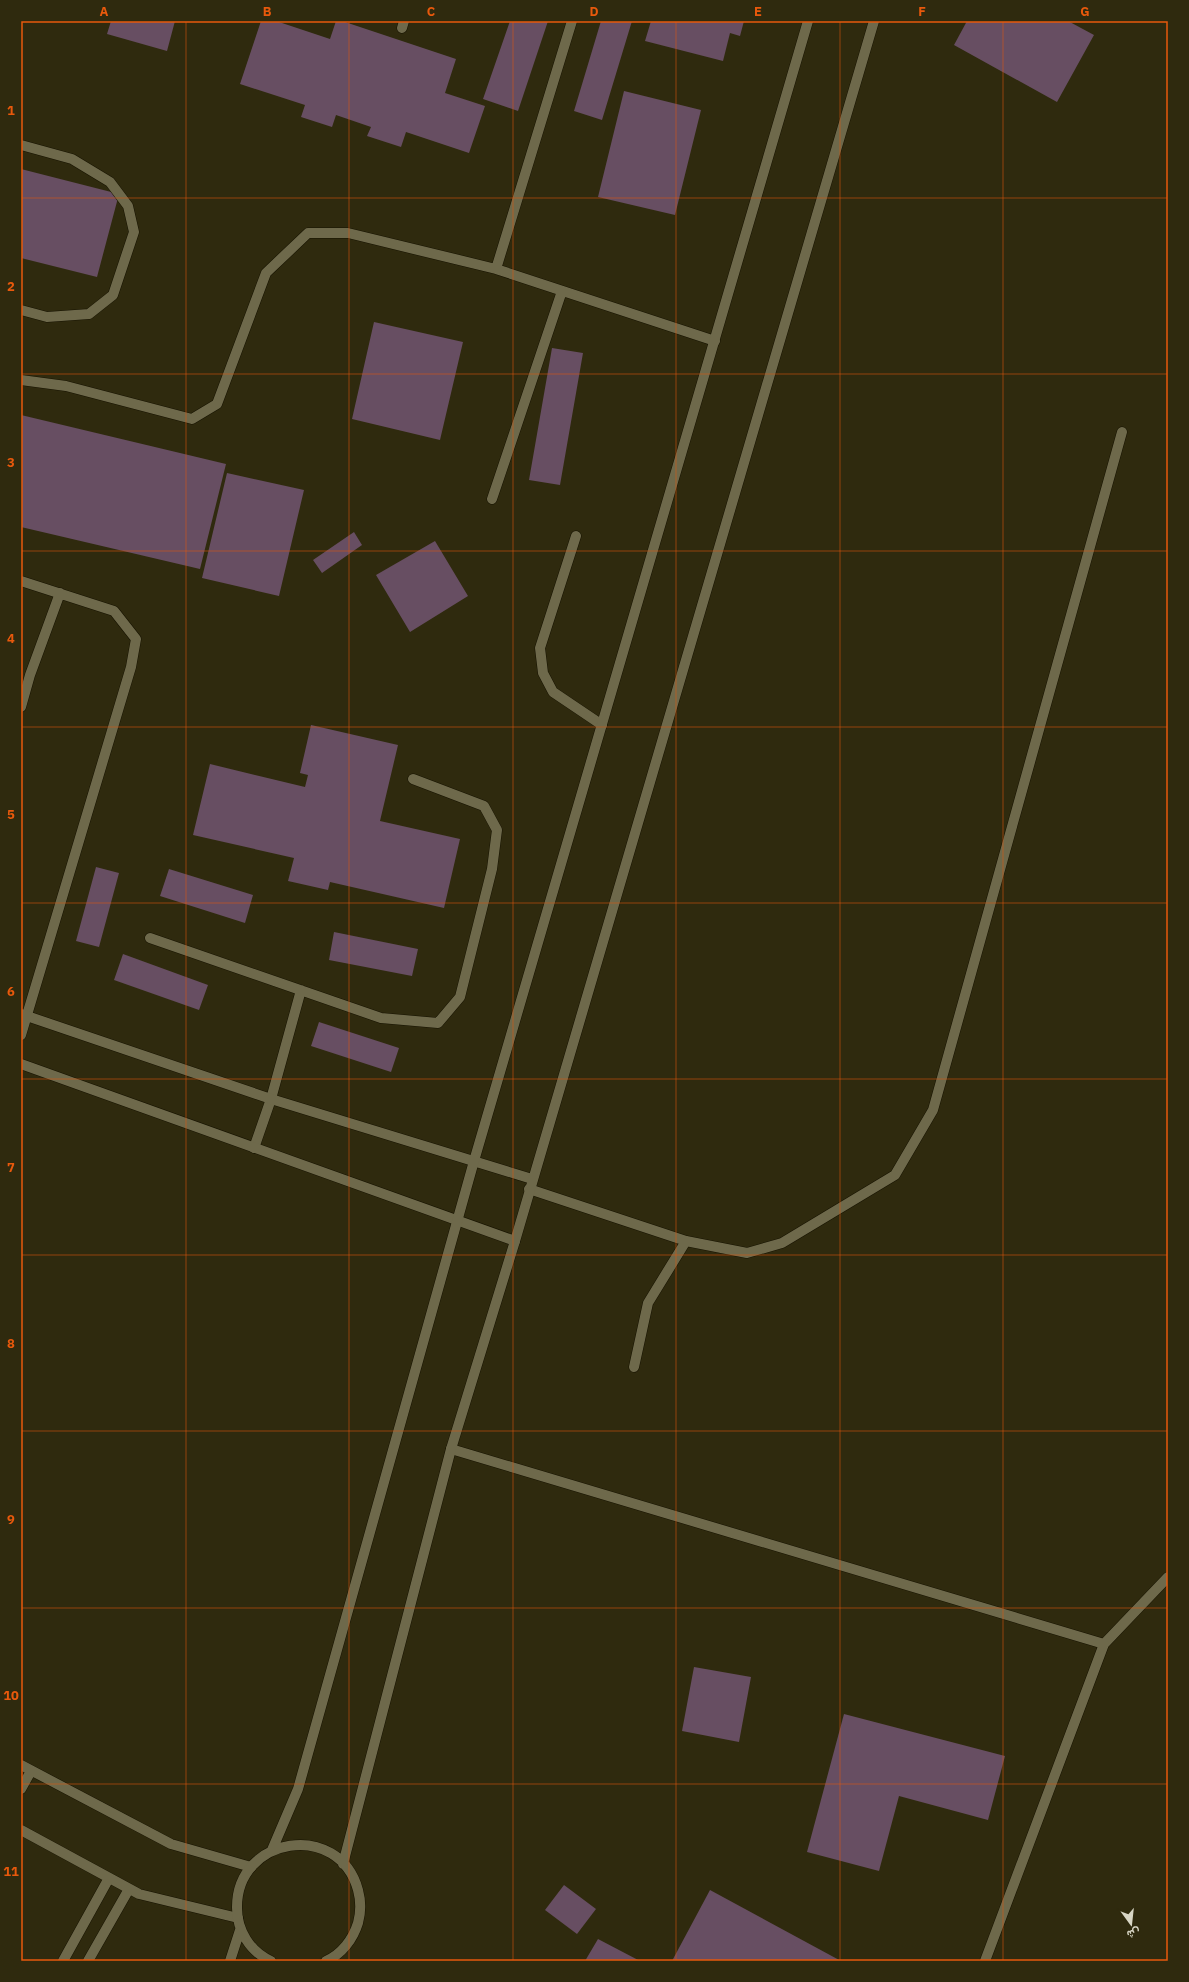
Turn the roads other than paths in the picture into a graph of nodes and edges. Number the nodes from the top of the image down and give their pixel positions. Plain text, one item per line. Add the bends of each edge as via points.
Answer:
1 (572, 21) edge
2 (808, 21) edge
3 (874, 21) edge
4 (21, 145) edge
5 (496, 269) junction
6 (562, 291) junction
7 (21, 310) edge
8 (715, 341) junction
9 (21, 380) edge
10 (1122, 432) dead end
11 (492, 499) dead end
12 (576, 536) dead end
13 (21, 581) edge
14 (60, 593) junction
15 (21, 707) edge
16 (602, 725) junction
17 (413, 780) dead end
18 (150, 938) dead end
19 (301, 990) junction
20 (24, 1015) edge
21 (21, 1036) edge
22 (21, 1064) edge
23 (272, 1099) junction
24 (254, 1148) junction
25 (474, 1161) junction
26 (532, 1179) junction
27 (529, 1189) junction
28 (457, 1221) junction
29 (515, 1241) junction
30 (686, 1241) junction
31 (634, 1367) dead end
32 (451, 1449) junction
33 (1168, 1577) edge
34 (1104, 1644) junction
35 (21, 1765) edge
36 (31, 1771) junction
37 (21, 1789) edge
38 (21, 1830) edge
39 (272, 1850) junction
40 (343, 1864) junction
41 (251, 1867) junction
42 (109, 1878) junction
43 (129, 1888) junction
44 (238, 1918) junction
45 (240, 1930) junction
46 (63, 1961) edge
47 (88, 1961) edge
48 (230, 1961) edge
49 (270, 1961) edge
50 (326, 1961) edge
51 (985, 1961) edge

1 - 5 street
2 - 8 street
3 - 26 street
4 - 7 street via 72,159 110,182 128,206 134,232 113,295 89,314 47,317
5 - 6 street
5 - 9 street via 348,233 308,233 266,273 217,404 192,419 66,386
6 - 8 street
6 - 11 street
8 - 16 street
10 - 30 street via 932,1110 895,1175 782,1243 747,1253
12 - 16 street via 540,648 543,673 553,692
13 - 14 street
14 - 15 street via 30,674
14 - 20 street via 114,611 136,639 131,667
16 - 25 street
17 - 19 street via 484,806 497,830 492,869 460,997 438,1023 381,1018
18 - 19 street
19 - 23 street
20 - 21 street
20 - 23 street
22 - 24 street
23 - 24 street
23 - 25 street
24 - 28 street
25 - 26 street
25 - 28 street
26 - 27 street
27 - 29 street
27 - 30 street
28 - 29 street
28 - 39 street via 298,1789
29 - 32 street
30 - 31 street via 648,1303
32 - 34 street
32 - 40 street
33 - 34 street
34 - 51 street
35 - 36 street
36 - 37 street
36 - 41 street via 171,1844
38 - 42 street
39 - 40 street via 299,1844 316,1847 333,1854
39 - 41 street
40 - 50 street via 355,1881 360,1898 360,1915 355,1932 345,1947
41 - 44 street via 242,1880 236,1897
42 - 43 street
42 - 46 street
43 - 44 street via 140,1894
43 - 47 street
44 - 45 street
45 - 48 street
45 - 49 street via 251,1946

